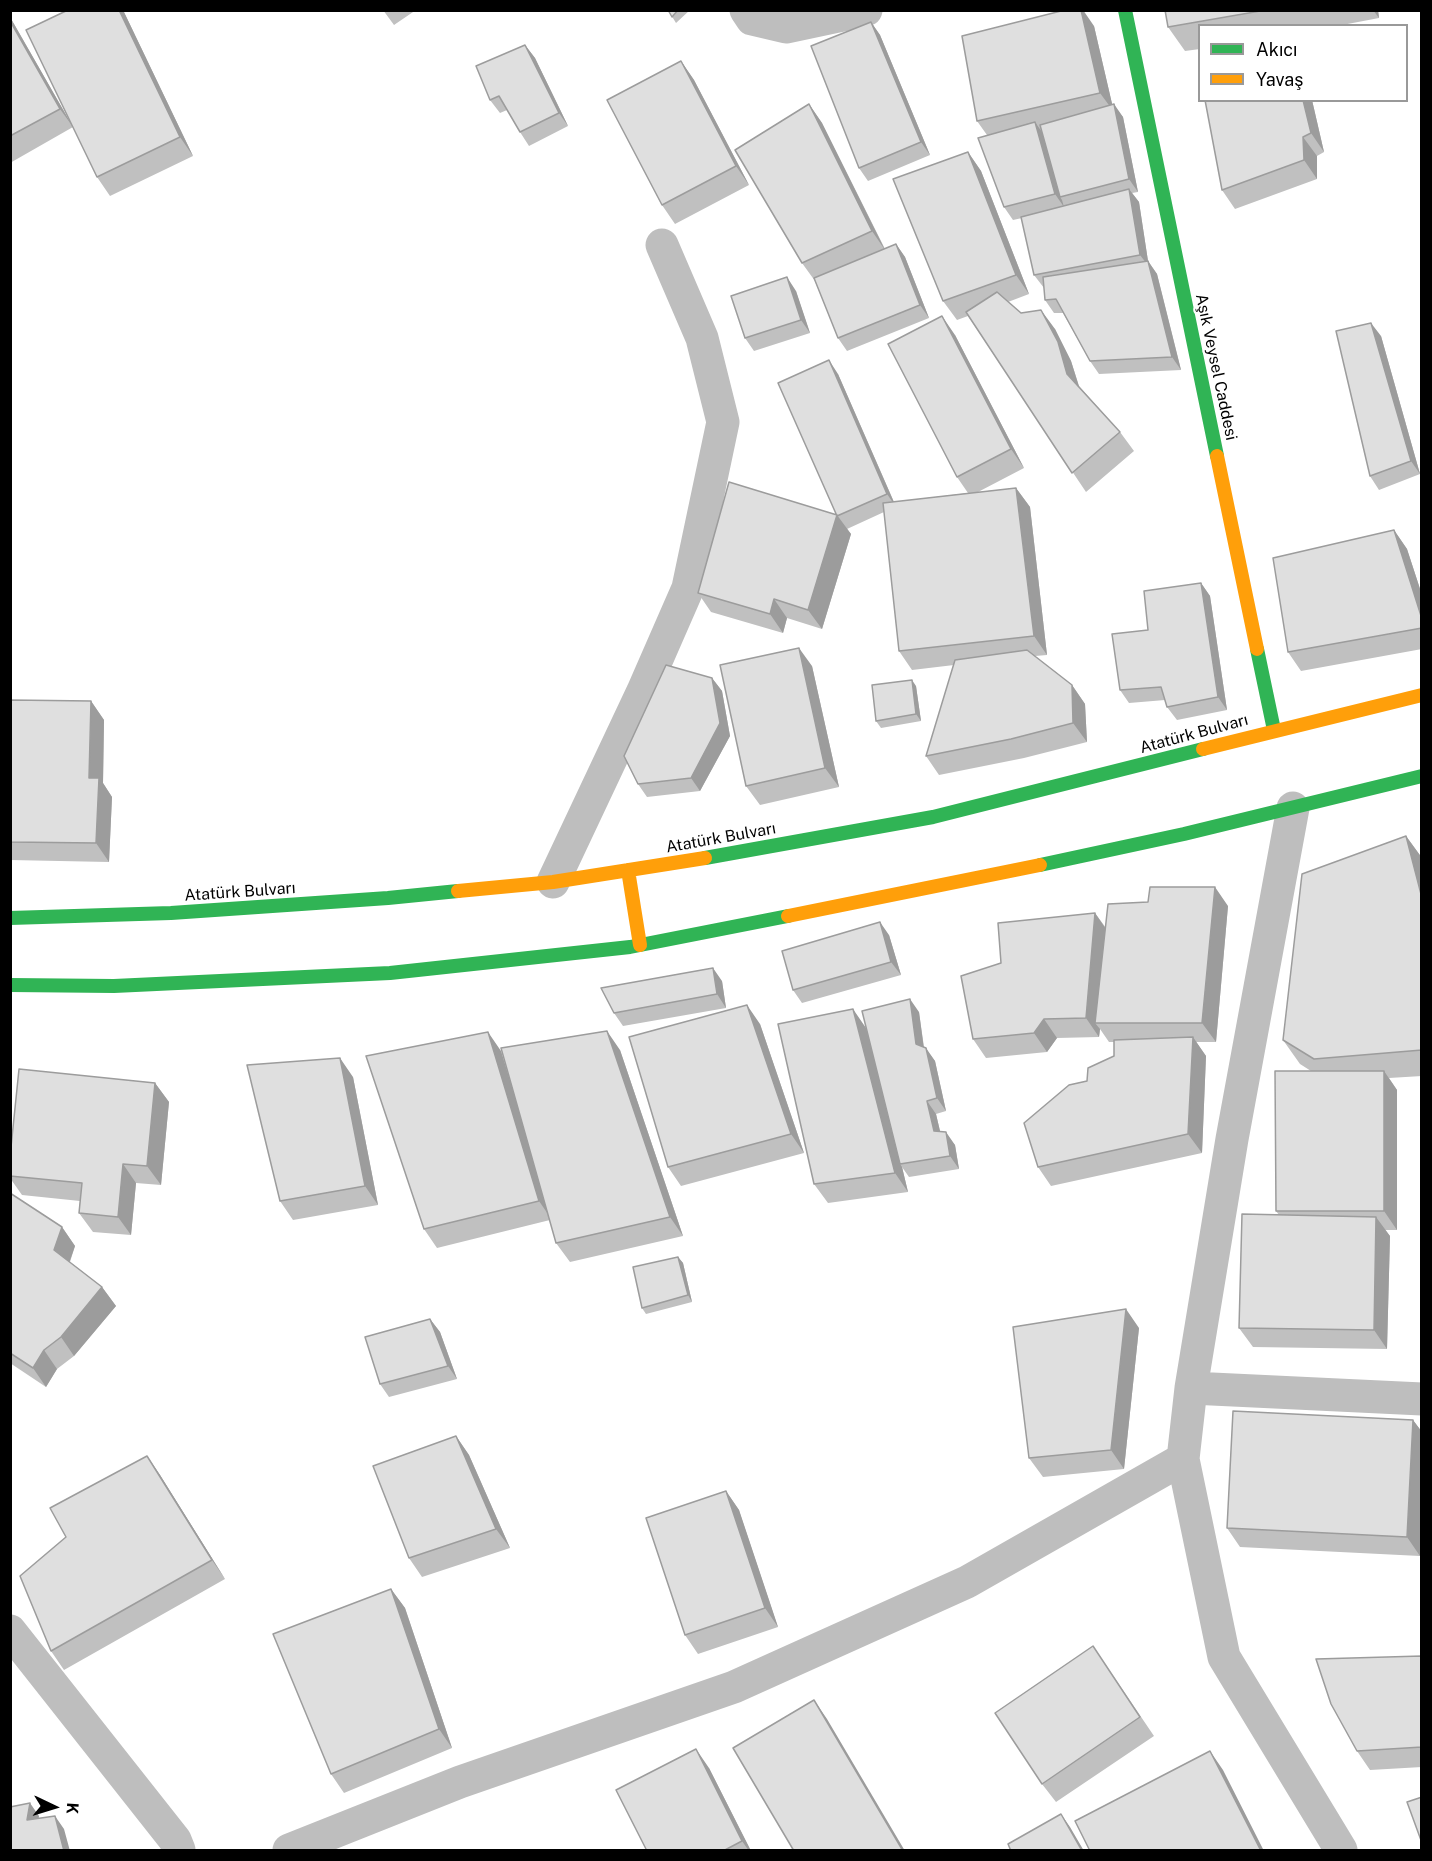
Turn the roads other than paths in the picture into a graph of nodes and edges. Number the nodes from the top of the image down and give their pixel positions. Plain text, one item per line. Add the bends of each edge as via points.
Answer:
1 (747, 10) edge
2 (866, 10) edge
3 (1125, 10) edge
4 (662, 244) dead end
5 (1422, 695) edge
6 (1274, 730) junction
7 (1422, 776) edge
8 (1293, 808) junction
9 (628, 870) junction
10 (553, 882) junction
11 (10, 918) edge
12 (640, 945) junction
13 (11, 988) edge
14 (1191, 1388) junction
15 (1422, 1400) edge
16 (1183, 1459) junction
17 (10, 1631) edge
18 (179, 1851) edge
19 (289, 1851) edge
20 (1341, 1851) edge

1 - 2 street via 752,19 786,27
3 - 6 main road, Aşık Veysel Caddesi
4 - 10 street via 702,338 723,422 688,588
5 - 6 main road, Atatürk Bulvarı
6 - 9 main road, Atatürk Bulvarı via 933,817
7 - 8 main road
8 - 12 main road via 1032,867
8 - 14 street
9 - 10 main road, Atatürk Bulvarı
9 - 12 main road
10 - 11 main road, Atatürk Bulvarı via 388,898
12 - 13 main road via 390,973
14 - 15 street
14 - 16 street
16 - 19 street via 967,1582 734,1687 460,1782
16 - 20 street via 1224,1657
17 - 18 street via 175,1840

